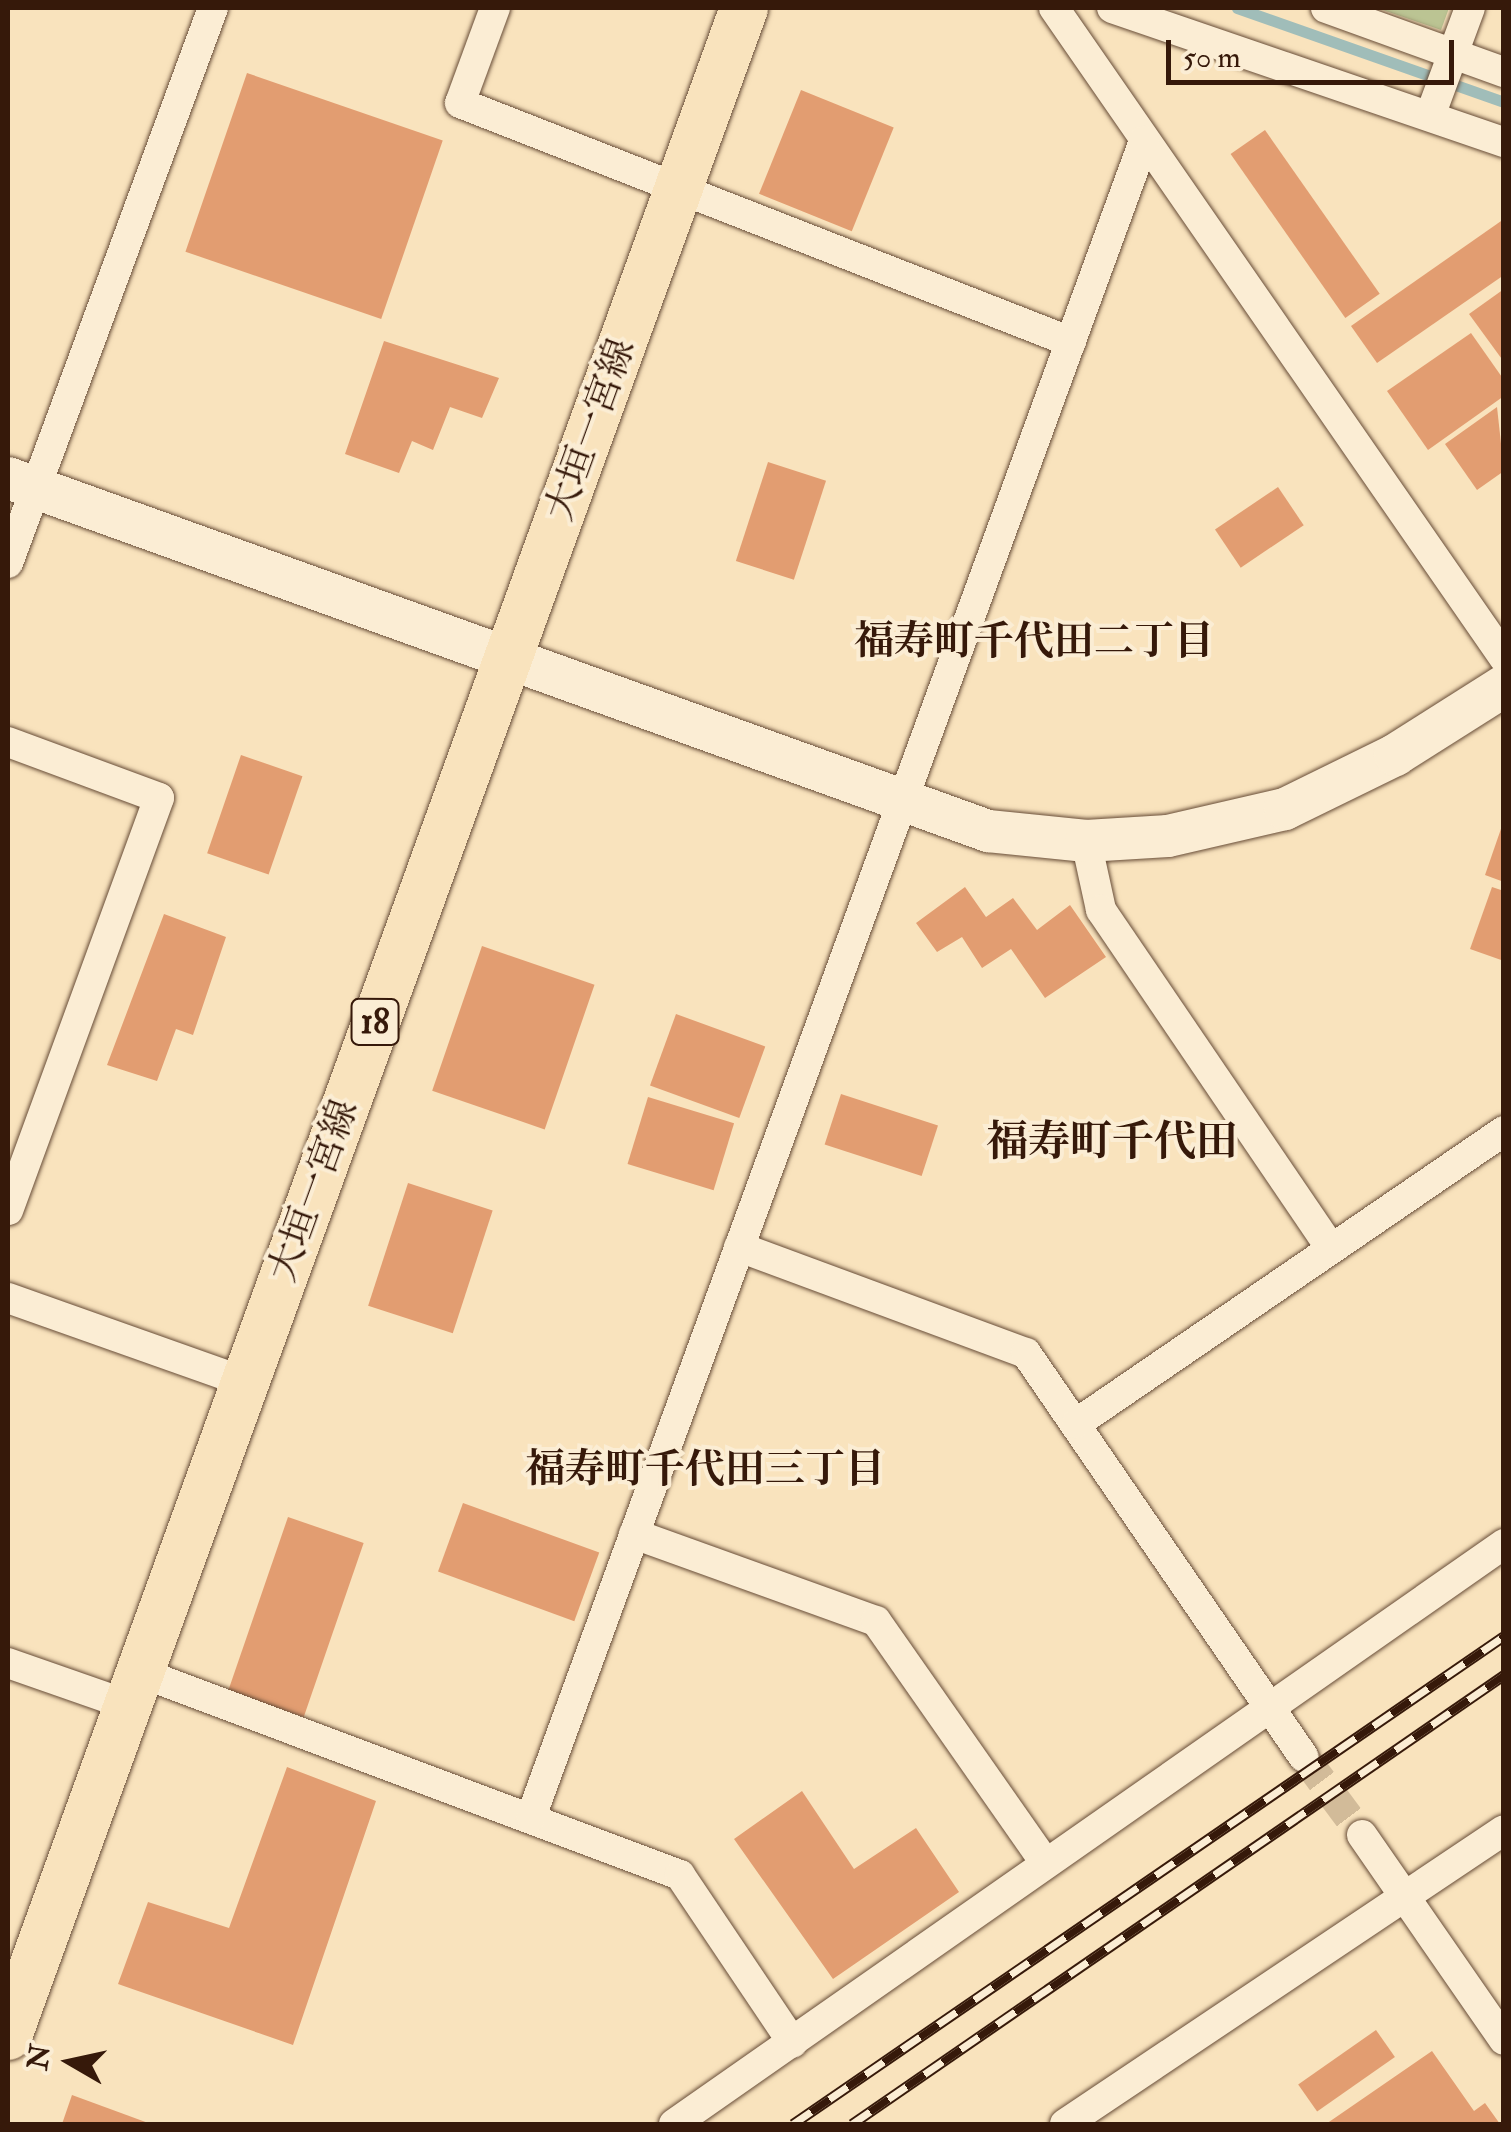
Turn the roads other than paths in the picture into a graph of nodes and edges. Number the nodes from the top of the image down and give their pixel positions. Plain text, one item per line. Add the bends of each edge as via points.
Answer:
1 (213, 8) edge
2 (495, 8) edge
3 (744, 8) edge
4 (1054, 8) edge
5 (1112, 8) edge
6 (1326, 8) edge
7 (1470, 8) edge
8 (1452, 58) junction
9 (1504, 72) edge
10 (1433, 107) junction
11 (1144, 141) junction
12 (1504, 142) edge
13 (680, 184) junction
14 (1070, 342) junction
15 (22, 483) edge
16 (8, 564) edge
17 (1504, 658) edge
18 (507, 660) junction
19 (1504, 686) edge
20 (8, 742) edge
21 (902, 802) junction
22 (1086, 842) junction
23 (1504, 1131) edge
24 (8, 1210) edge
25 (739, 1247) junction
26 (1330, 1248) junction
27 (8, 1298) edge
28 (245, 1382) junction
29 (1076, 1422) junction
30 (634, 1534) junction
31 (1504, 1544) edge
32 (8, 1663) edge
33 (133, 1688) junction
34 (1269, 1710) junction
35 (1304, 1758) tunnel mouth
36 (530, 1817) junction
37 (1504, 1830) edge
38 (1362, 1835) tunnel mouth
39 (1044, 1861) junction
40 (1404, 1891) junction
41 (8, 2036) edge
42 (1504, 2040) edge
43 (793, 2043) junction
44 (674, 2124) edge
45 (1065, 2124) edge

1 - 15 street
2 - 13 street via 460,102
3 - 13 main road, 大垣一宮線 / 18
4 - 11 street
5 - 10 street
6 - 8 street
7 - 8 street
8 - 9 street
8 - 10 street
10 - 12 street
11 - 14 street
11 - 17 street
13 - 14 street
13 - 18 main road, 大垣一宮線 / 18
14 - 21 street
15 - 16 street
15 - 18 street
18 - 21 street
18 - 28 main road, 大垣一宮線 / 18
19 - 22 street via 1395,755 1284,808 1168,836
20 - 24 street via 159,798
21 - 22 street via 988,831
21 - 25 street
22 - 26 street via 1100,910
23 - 26 street
25 - 29 street via 1026,1353
25 - 30 street
26 - 29 street
27 - 28 street
28 - 33 main road, 大垣一宮線 / 18
29 - 34 street
30 - 36 street
30 - 39 street via 876,1622
31 - 34 street
32 - 33 street
33 - 36 street
33 - 41 main road, 大垣一宮線 / 18
34 - 35 street
34 - 39 street
36 - 43 street via 680,1875
37 - 40 street
38 - 40 street
39 - 43 street
40 - 42 street
40 - 45 street
43 - 44 street

